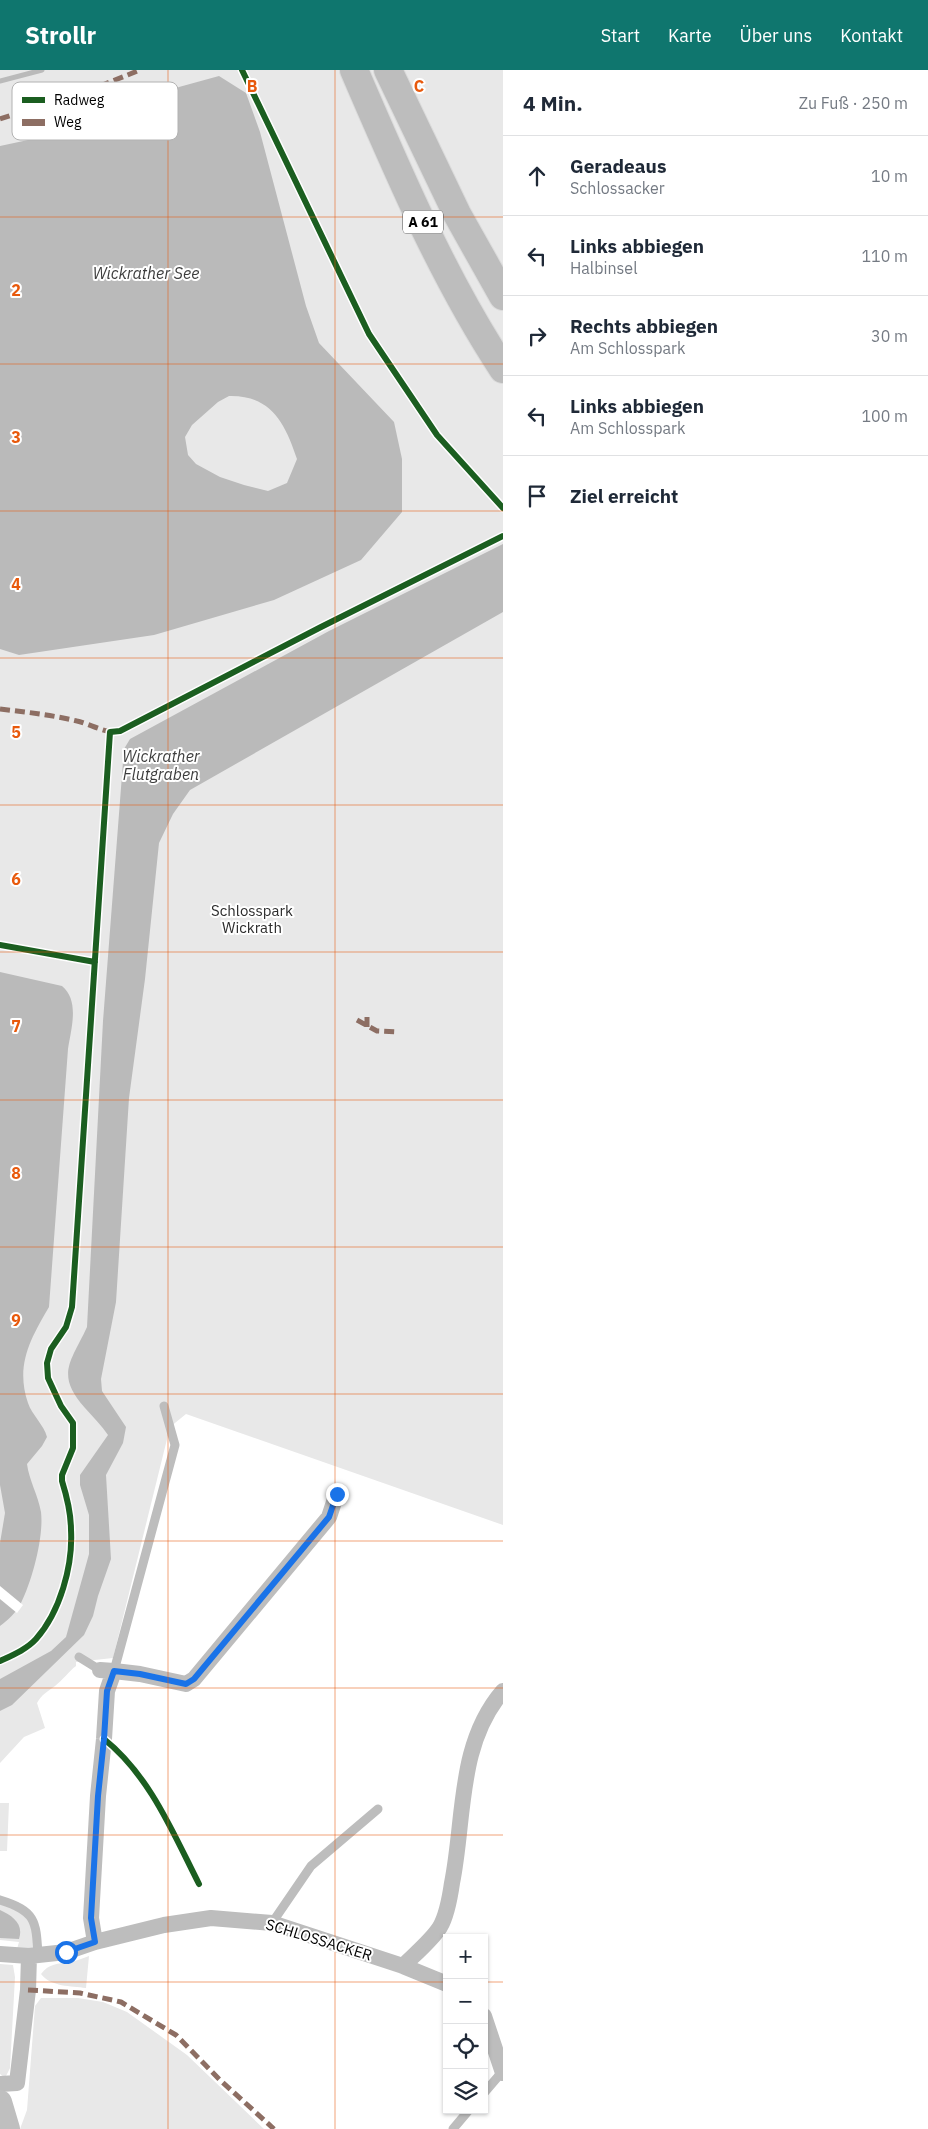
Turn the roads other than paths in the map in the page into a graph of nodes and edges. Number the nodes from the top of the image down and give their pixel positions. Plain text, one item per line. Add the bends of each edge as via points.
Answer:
1 (354, 70) edge
2 (388, 70) edge
3 (503, 296) edge
4 (503, 369) edge
5 (164, 1406) dead end
6 (337, 1494) dead end
7 (79, 1657) dead end
8 (107, 1670) junction
9 (503, 1691) edge
10 (378, 1809) dead end
11 (0, 1900) edge
12 (272, 1923) junction
13 (95, 1942) junction
14 (0, 1954) edge
15 (34, 1956) junction
16 (403, 1966) junction
17 (443, 1982) edge
18 (487, 2024) edge
19 (503, 2073) edge
20 (0, 2084) edge
21 (488, 2089) edge
22 (0, 2102) edge
23 (466, 2114) edge
24 (8, 2129) edge
25 (453, 2129) edge

1 - 4 highway, A 61 via 444,268
2 - 3 highway, A 61 via 456,214
5 - 8 lane via 175,1445
6 - 8 street via 329,1517 194,1679 186,1684
7 - 8 lane
8 - 13 street via 91,1918
9 - 16 street via 492,1704 466,1773 455,1870 440,1927
10 - 12 lane via 311,1866
11 - 15 lane via 26,1912 37,1927
12 - 13 street, SCHLOSSACKER via 211,1918 164,1925
12 - 16 street, SCHLOSSACKER
13 - 15 street, SCHLOSSACKER via 66,1952
14 - 15 street, SCHLOSSACKER
15 - 20 street via 17,2083
16 - 17 street, SCHLOSSACKER
18 - 19 street
19 - 21 lane
22 - 24 main road
23 - 25 lane

